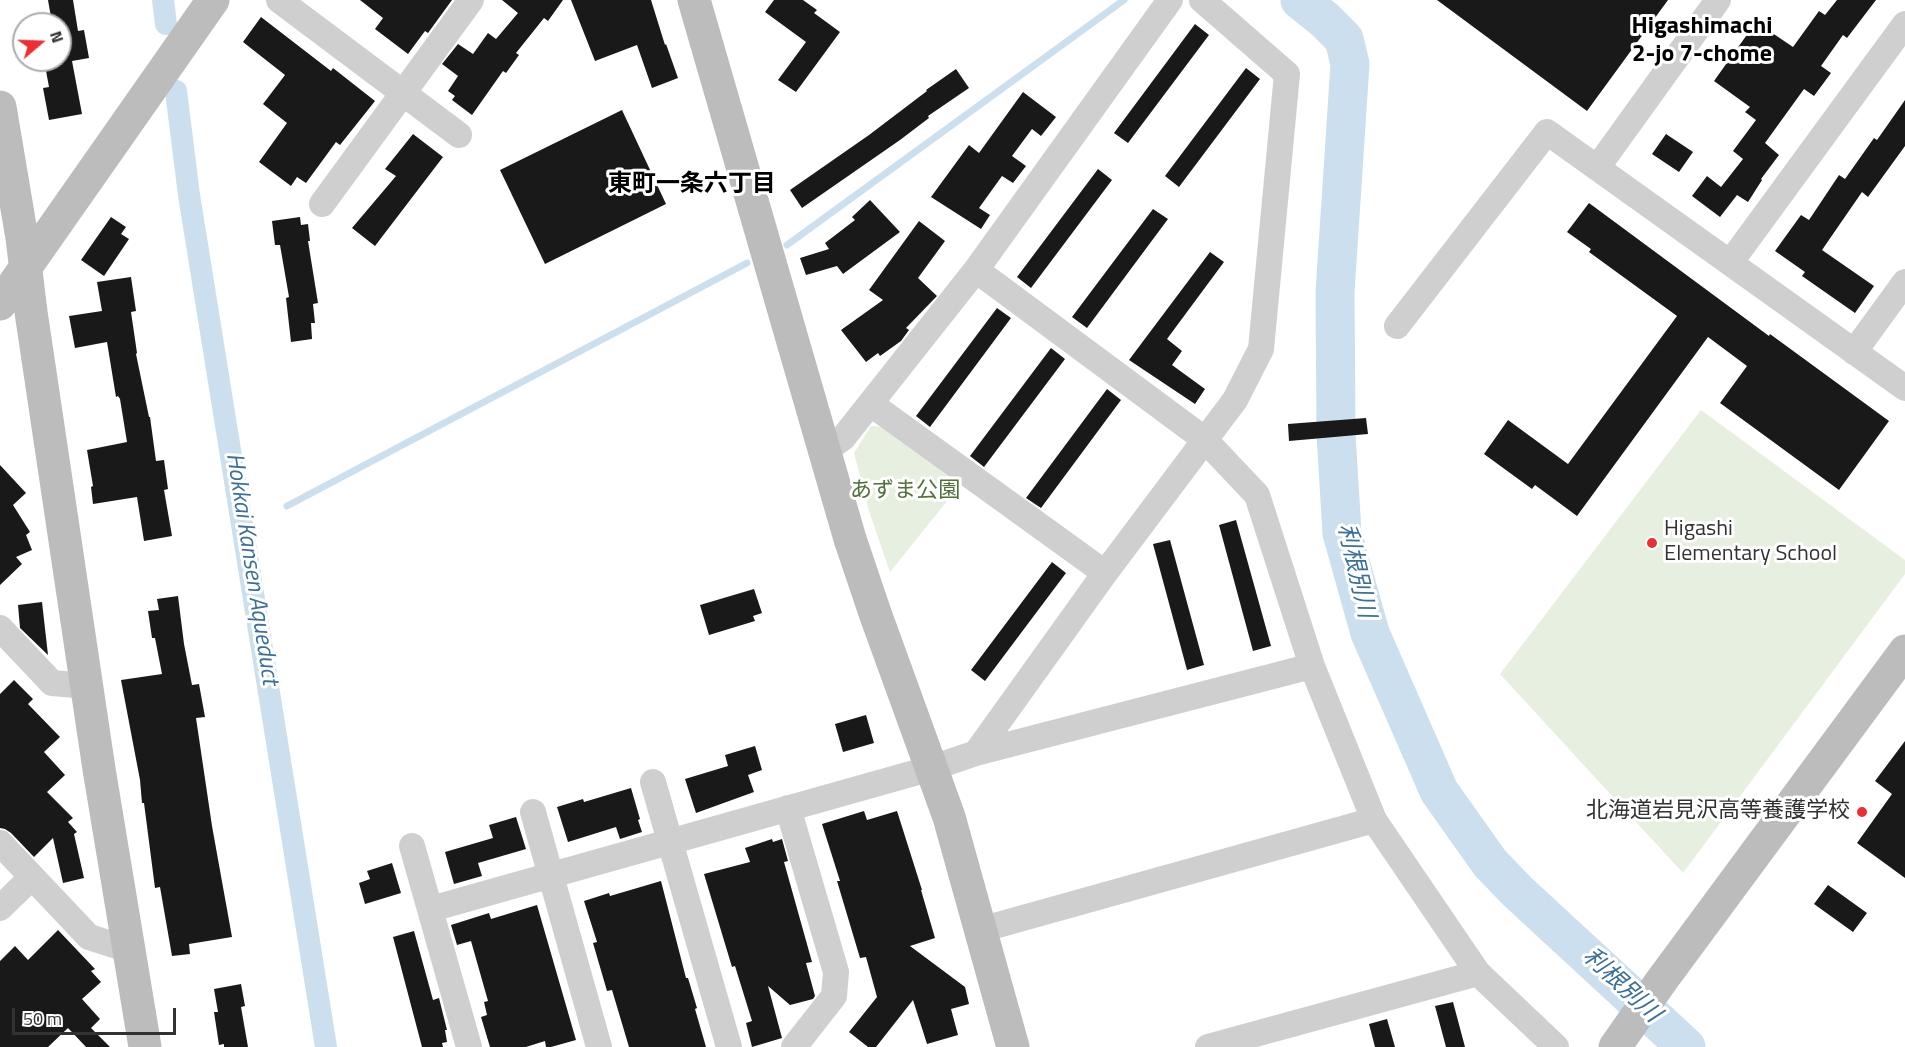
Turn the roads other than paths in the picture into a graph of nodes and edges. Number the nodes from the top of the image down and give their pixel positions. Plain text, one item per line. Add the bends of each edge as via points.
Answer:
1 (213, 0) edge
2 (279, 0) edge
3 (471, 0) edge
4 (694, 0) edge
5 (1170, 0) edge
6 (1202, 0) edge
7 (1718, 0) edge
8 (1905, 24) edge
9 (404, 92) junction
10 (0, 107) edge
11 (459, 135) dead end
12 (1597, 168) junction
13 (322, 204) dead end
14 (1730, 263) junction
15 (976, 270) junction
16 (1905, 282) edge
17 (9, 286) edge
18 (1397, 326) dead end
19 (1854, 352) junction
20 (1905, 388) edge
21 (871, 404) junction
22 (1204, 439) junction
23 (825, 451) junction
24 (1105, 573) junction
25 (0, 628) edge
26 (1905, 651) edge
27 (1312, 666) junction
28 (87, 686) junction
29 (976, 753) junction
30 (932, 768) junction
31 (653, 782) dead end
32 (788, 808) junction
33 (533, 812) dead end
34 (1374, 820) junction
35 (670, 842) junction
36 (0, 843) edge
37 (412, 846) dead end
38 (551, 875) junction
39 (32, 877) junction
40 (0, 908) edge
41 (431, 909) junction
42 (980, 930) junction
43 (130, 950) junction
44 (1478, 973) junction
45 (1617, 1044) edge
46 (145, 1047) edge
47 (469, 1047) edge
48 (599, 1047) edge
49 (729, 1047) edge
50 (794, 1047) edge
51 (1013, 1047) edge
52 (1208, 1047) edge
53 (1556, 1047) edge

1 - 17 street
2 - 9 street
3 - 9 street
4 - 23 street
5 - 15 street
6 - 22 street via 1287,74 1261,349 1234,400
7 - 12 street
8 - 14 street
9 - 11 street
9 - 13 street
10 - 17 street
12 - 14 street
12 - 18 street via 1547,132
14 - 19 street
15 - 21 street
15 - 22 street
16 - 19 street
17 - 28 street via 33,323
19 - 20 street
21 - 23 street via 843,438
21 - 24 street
22 - 24 street
22 - 27 street via 1257,495
23 - 30 street via 850,539
24 - 29 street
25 - 28 street via 52,683
26 - 45 street
27 - 29 street
27 - 34 street
28 - 43 street
29 - 30 street
30 - 32 street
30 - 42 street
31 - 35 street
32 - 35 street
32 - 50 street via 836,972 834,996
33 - 38 street
34 - 42 street
34 - 44 street
35 - 38 street
35 - 49 street
36 - 39 street
37 - 41 street
38 - 41 street
38 - 48 street
39 - 40 street
39 - 43 street via 89,936
41 - 47 street
42 - 51 street
43 - 46 street
44 - 52 street
44 - 53 street

